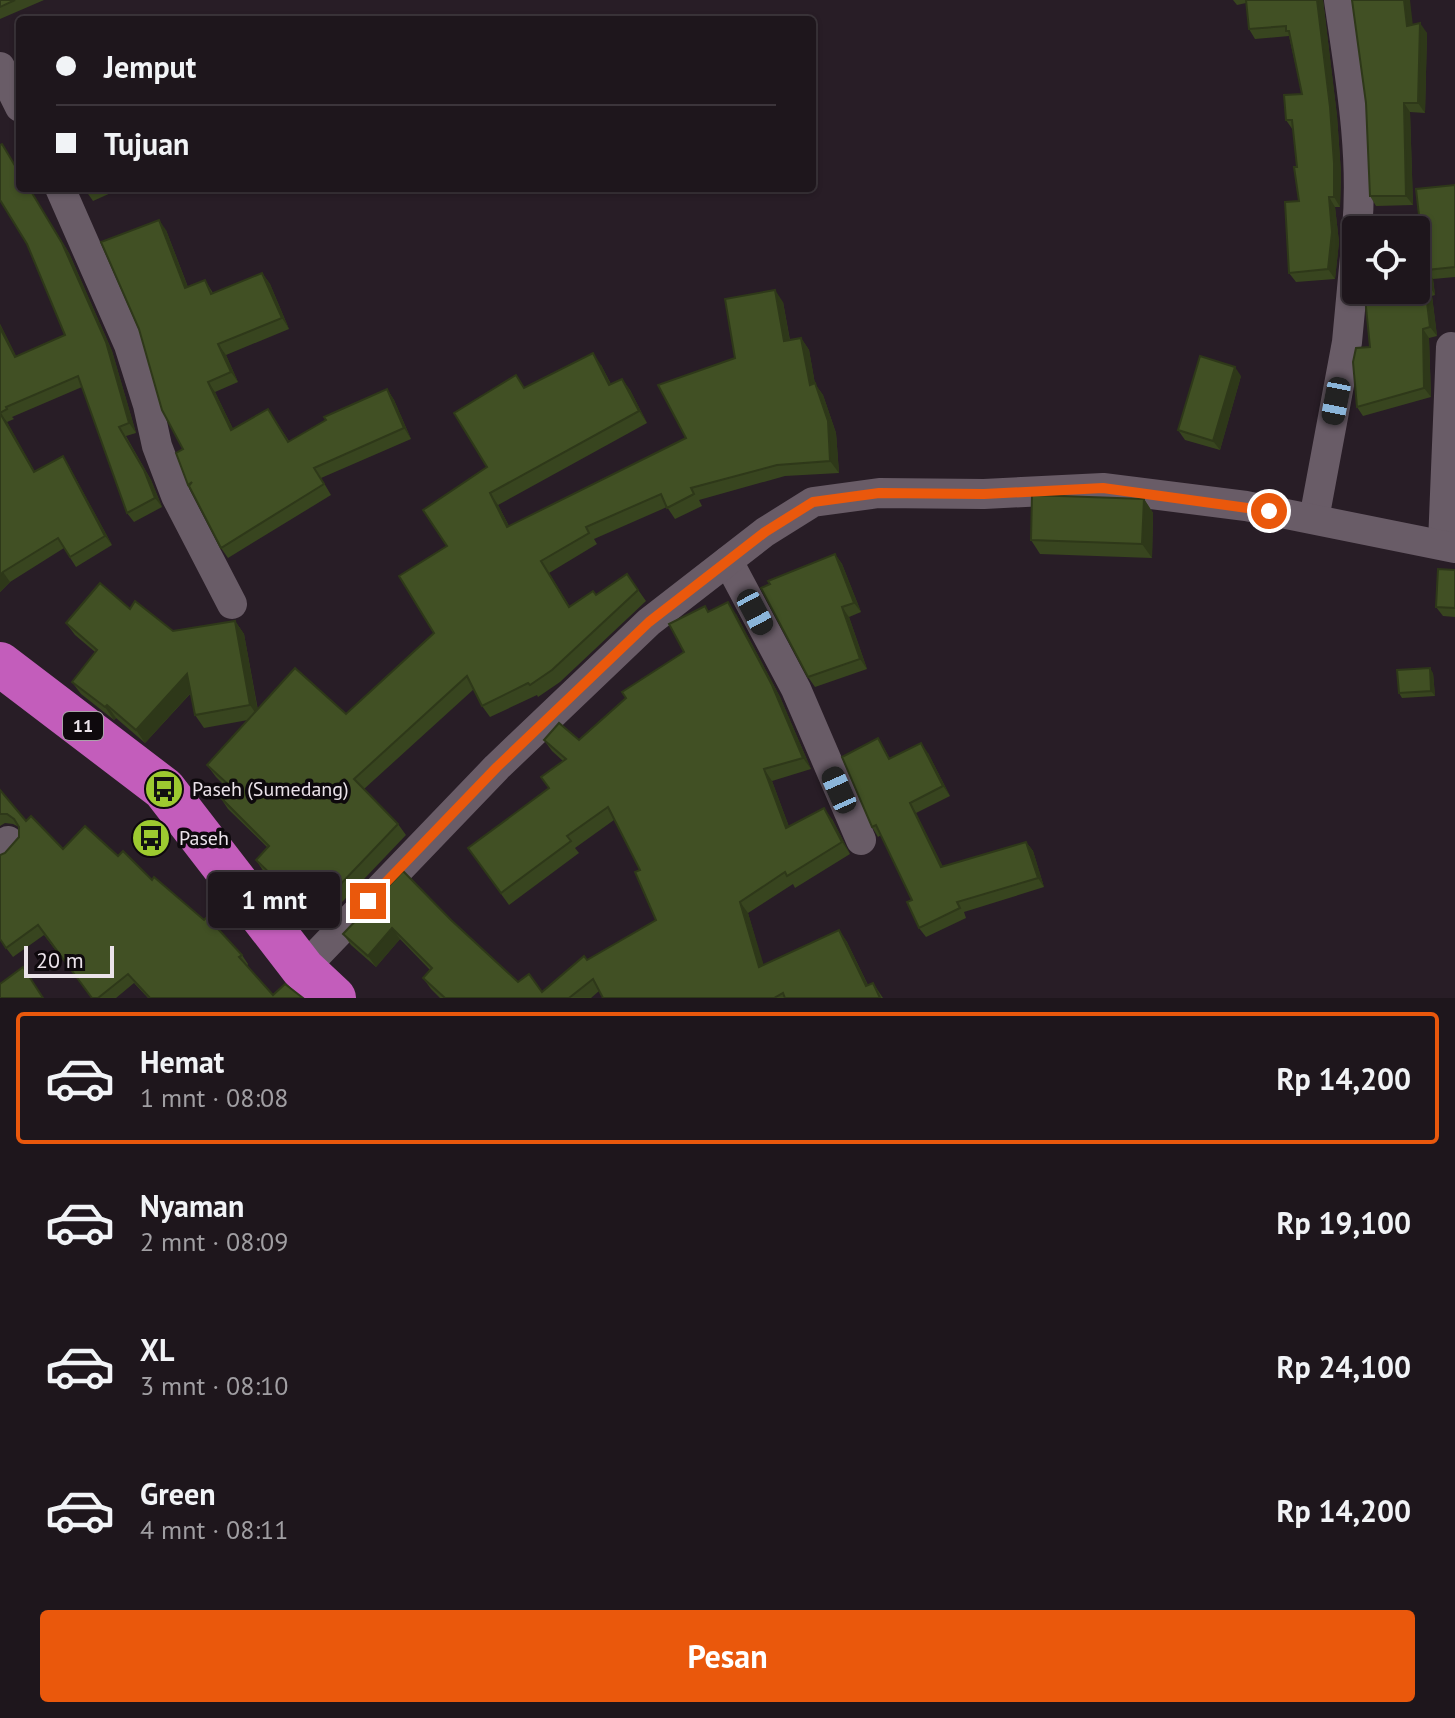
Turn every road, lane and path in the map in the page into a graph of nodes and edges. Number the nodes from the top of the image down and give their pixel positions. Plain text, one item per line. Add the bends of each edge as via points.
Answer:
1 (1339, 0) edge
2 (0, 67) edge
3 (16, 99) edge
4 (62, 192) edge
5 (1359, 216) edge
6 (1351, 304) edge
7 (1451, 347) dead end
8 (1314, 519) junction
9 (1449, 546) edge
10 (728, 561) junction
11 (232, 604) dead end
12 (0, 664) edge
13 (861, 840) dead end
14 (303, 969) junction
15 (334, 998) edge

1 - 5 street via 1356,122
2 - 3 street
4 - 11 street via 129,345 176,496
6 - 8 street
7 - 9 street
8 - 9 street
8 - 10 street via 1103,488 879,493 813,502
10 - 13 street via 796,689
10 - 14 street via 649,622 497,767
12 - 14 highway, 11 via 164,789
14 - 15 highway, 11

